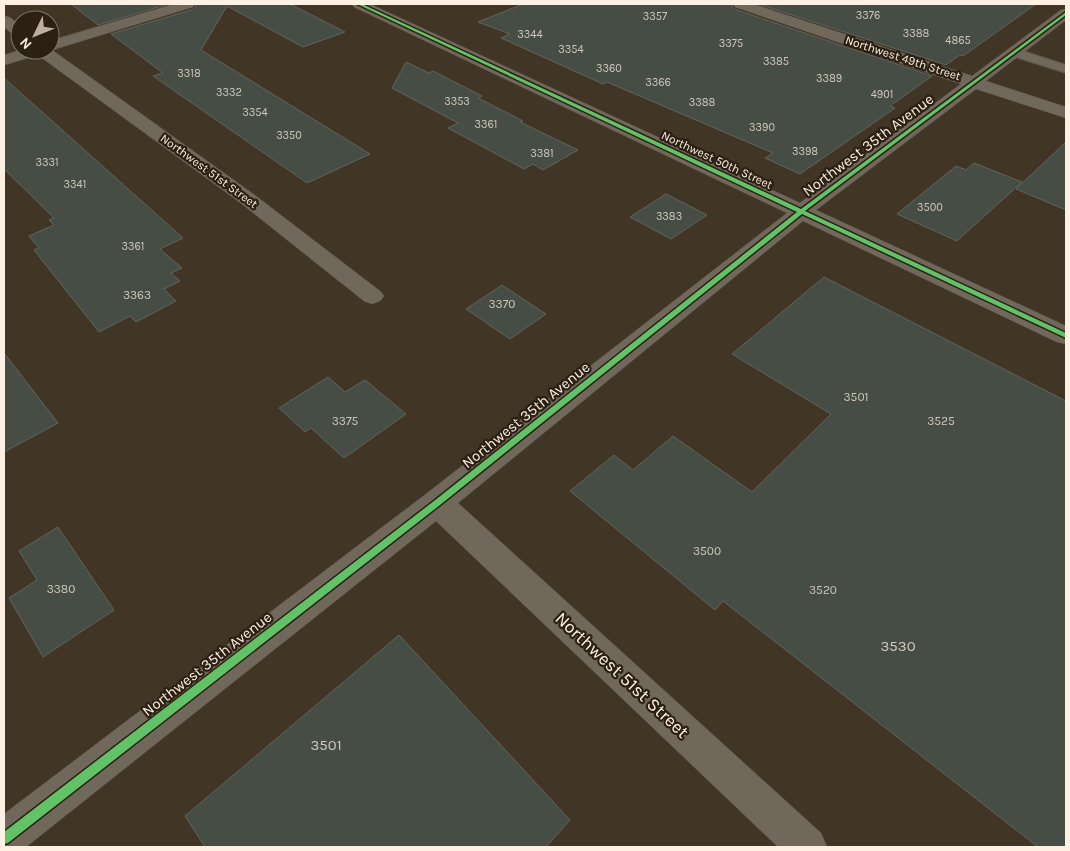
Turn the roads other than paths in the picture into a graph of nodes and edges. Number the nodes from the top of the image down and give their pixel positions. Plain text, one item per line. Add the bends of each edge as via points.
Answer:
1 (188, 4) edge
2 (359, 4) edge
3 (740, 4) edge
4 (1066, 13) edge
5 (60, 43) edge
6 (1014, 52) junction
7 (54, 60) edge
8 (1066, 69) edge
9 (975, 82) junction
10 (1066, 113) edge
11 (801, 212) junction
12 (372, 296) dead end
13 (1066, 336) edge
14 (437, 503) junction
15 (4, 839) edge
16 (807, 847) edge

1 - 5 street
2 - 11 street, Northwest 50th Street
3 - 9 street, Northwest 49th Street
4 - 6 street, Northwest 35th Avenue
6 - 8 lane
6 - 9 street, Northwest 35th Avenue
7 - 12 street, Northwest 51st Street via 249,200
9 - 10 street, Northwest 49th Street
9 - 11 street, Northwest 35th Avenue
11 - 13 street, Northwest 50th Street
11 - 14 street, Northwest 35th Avenue
14 - 15 street, Northwest 35th Avenue
14 - 16 street, Northwest 51st Street

